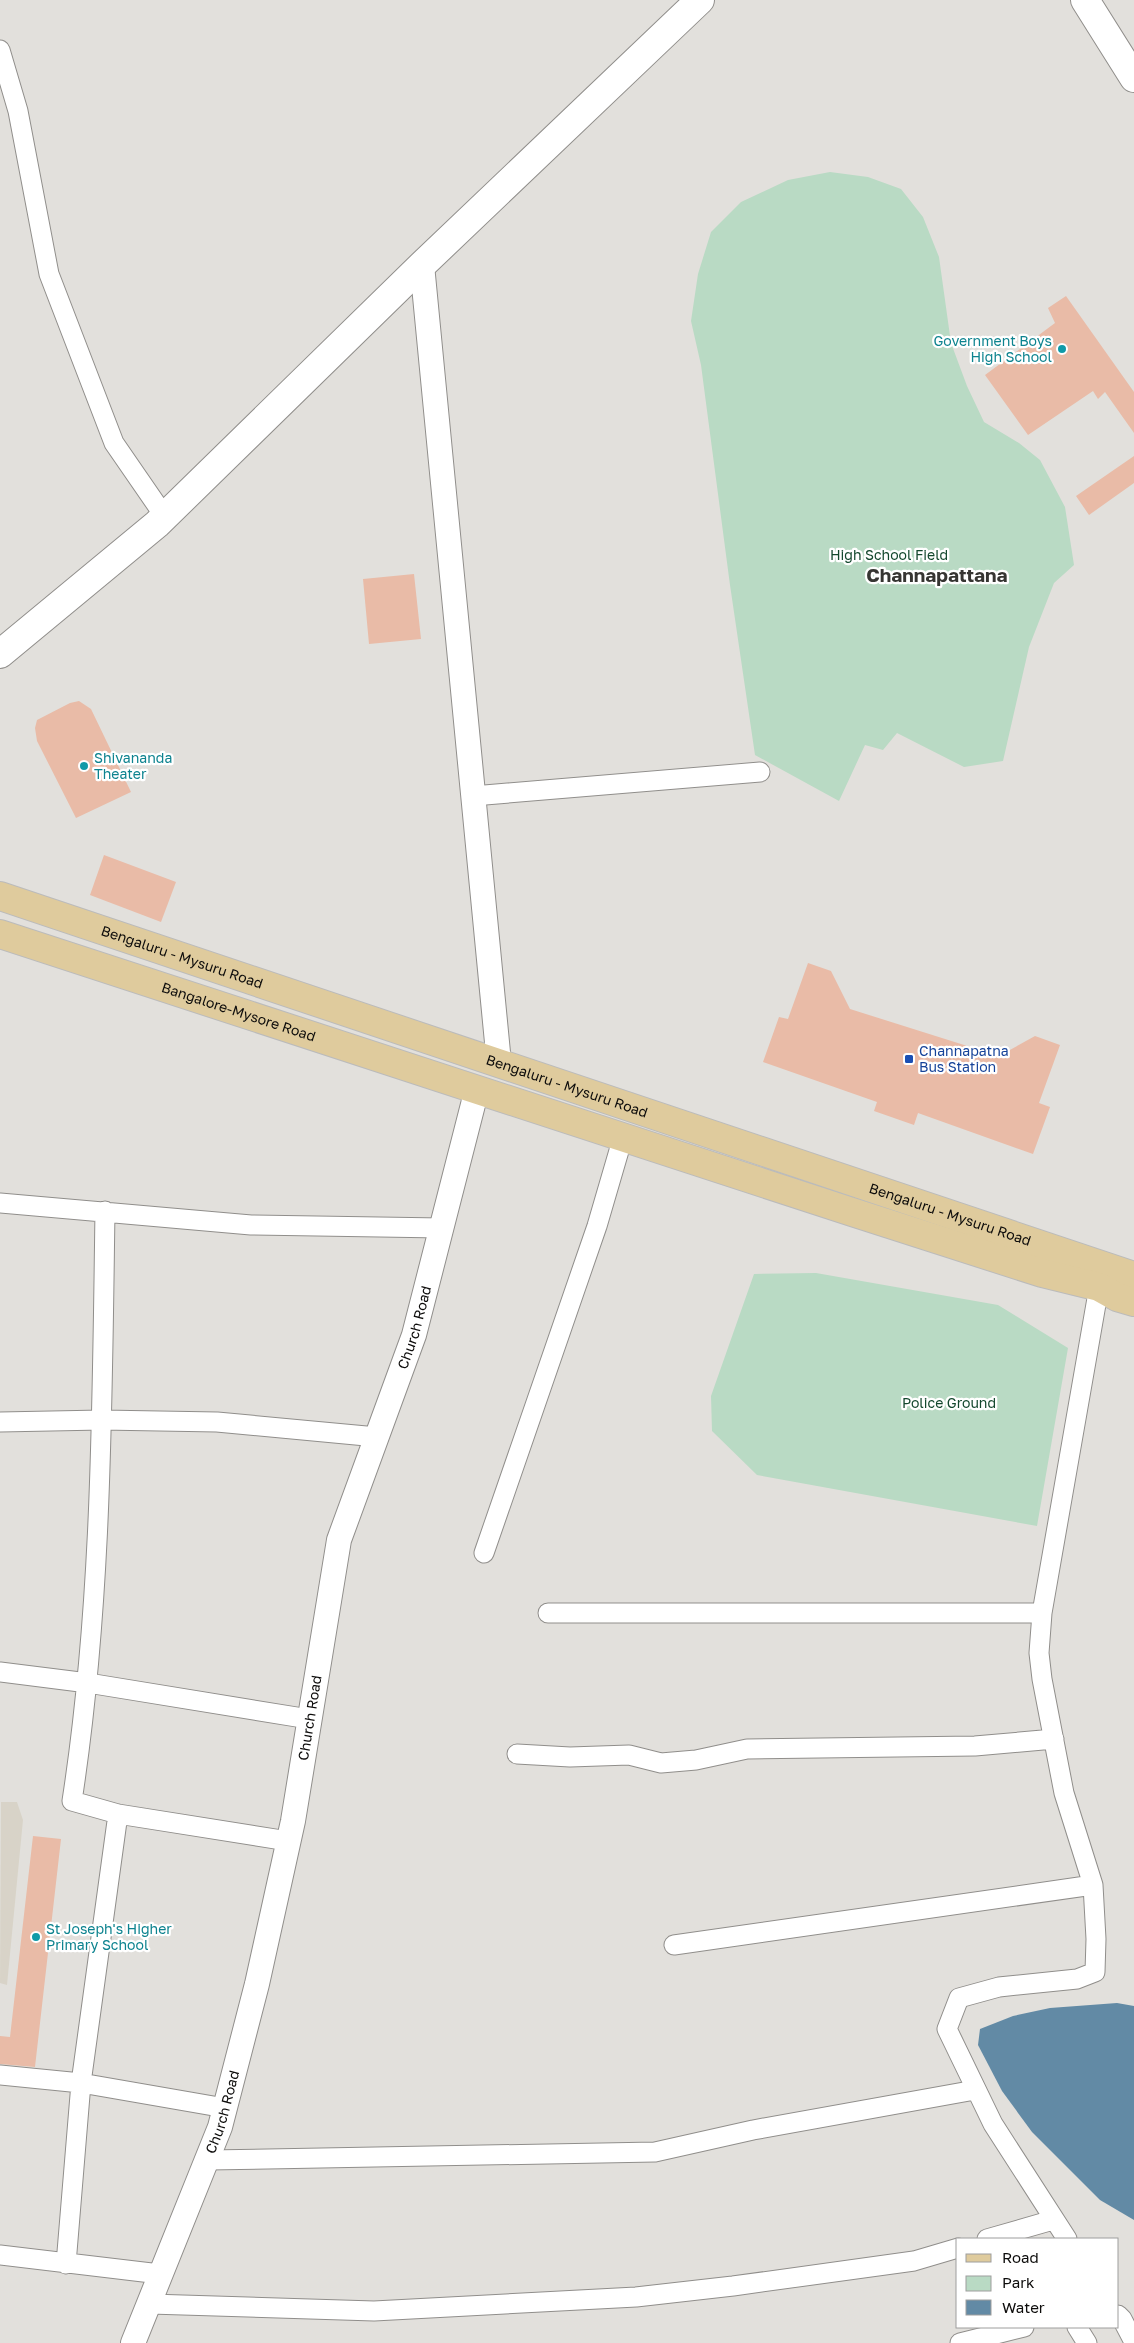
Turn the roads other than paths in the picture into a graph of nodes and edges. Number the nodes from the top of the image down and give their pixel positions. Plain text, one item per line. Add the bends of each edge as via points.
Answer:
1 (700, 0) edge
2 (1085, 0) edge
3 (0, 50) edge
4 (1134, 78) edge
5 (422, 266) junction
6 (165, 517) junction
7 (0, 654) edge
8 (760, 772) dead end
9 (473, 796) junction
10 (0, 896) edge
11 (0, 934) edge
12 (499, 1063) junction
13 (477, 1089) junction
14 (709, 1133) junction
15 (622, 1137) junction
16 (700, 1162) junction
17 (0, 1203) edge
18 (105, 1211) junction
19 (442, 1228) junction
20 (1046, 1260) junction
21 (1134, 1276) edge
22 (1099, 1287) junction
23 (1134, 1302) edge
24 (102, 1420) junction
25 (0, 1422) edge
26 (377, 1437) junction
27 (484, 1553) dead end
28 (548, 1612) dead end
29 (1042, 1613) junction
30 (0, 1672) edge
31 (88, 1683) junction
32 (309, 1718) junction
33 (1054, 1739) junction
34 (517, 1754) dead end
35 (118, 1814) junction
36 (288, 1841) junction
37 (1093, 1885) junction
38 (674, 1944) dead end
39 (0, 2075) edge
40 (81, 2083) junction
41 (975, 2090) junction
42 (225, 2108) junction
43 (208, 2160) junction
44 (1054, 2220) junction
45 (991, 2238) edge
46 (1066, 2238) edge
47 (956, 2249) edge
48 (0, 2255) edge
49 (66, 2264) junction
50 (160, 2274) junction
51 (150, 2304) junction
52 (1119, 2316) edge
53 (1020, 2328) edge
54 (1077, 2328) edge
55 (1134, 2342) edge
56 (133, 2343) edge
57 (963, 2343) edge
58 (1087, 2343) edge

1 - 5 main road
2 - 4 main road
3 - 6 street via 18,111 49,274 114,444
5 - 6 main road
5 - 9 street
6 - 7 main road
8 - 9 street
9 - 12 street
10 - 12 main road, Bengaluru - Mysuru Road
11 - 13 main road, Bangalore-Mysore Road
12 - 14 main road, Bengaluru - Mysuru Road
13 - 15 main road, Bengaluru - Mysuru Road
13 - 19 street, Church Road
14 - 16 main road
14 - 20 main road, Bengaluru - Mysuru Road
15 - 16 main road, Bengaluru - Mysuru Road
15 - 27 street via 597,1226
16 - 20 main road, Bengaluru - Mysuru Road
17 - 18 street
18 - 19 street via 251,1225
18 - 24 street
19 - 26 street, Church Road via 414,1335
20 - 21 main road, Bengaluru - Mysuru Road
20 - 22 main road, Bengaluru - Mysuru Road
22 - 23 main road, Bengaluru - Mysuru Road
22 - 29 street
24 - 25 street
24 - 26 street via 217,1422
24 - 31 street
26 - 32 street, Church Road via 339,1540
28 - 29 street
29 - 33 street via 1040,1661
30 - 31 street
31 - 32 street
31 - 35 street via 72,1801
32 - 36 street, Church Road
33 - 34 street via 975,1746 747,1748 696,1760 661,1763 629,1754 570,1757
33 - 37 street via 1064,1793
35 - 36 street
35 - 40 street
36 - 42 street, Church Road via 257,1984
37 - 38 street
37 - 41 street via 1095,1972 1077,1979 999,1987 959,1998 947,2029
39 - 40 street
40 - 42 street
40 - 49 street
41 - 43 street via 752,2130 655,2152
41 - 44 street
42 - 43 street, Church Road
43 - 50 street, Church Road
44 - 45 street
44 - 46 street
47 - 51 street via 914,2261 636,2297 374,2311
48 - 49 street
49 - 50 street
50 - 51 street, Church Road
51 - 56 street, Church Road
52 - 55 street
53 - 57 street
54 - 58 street

